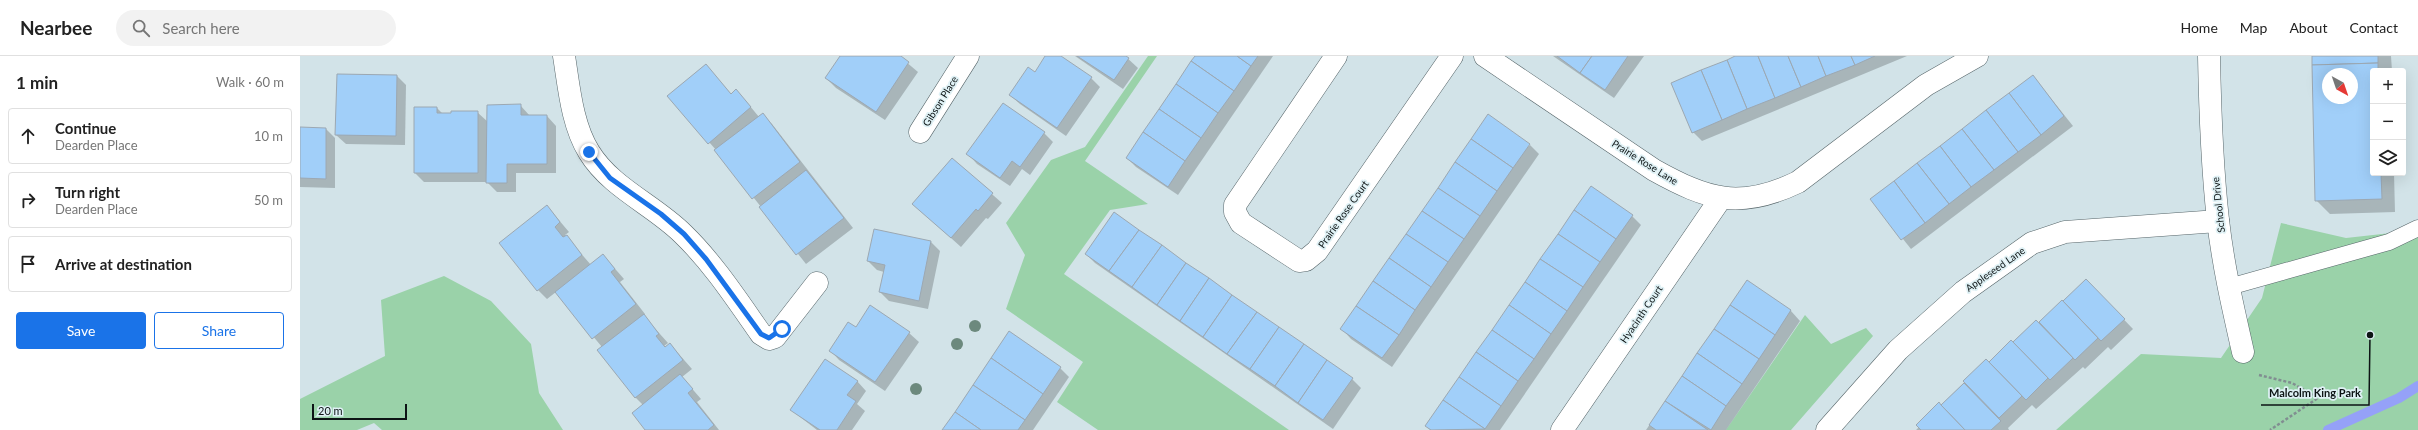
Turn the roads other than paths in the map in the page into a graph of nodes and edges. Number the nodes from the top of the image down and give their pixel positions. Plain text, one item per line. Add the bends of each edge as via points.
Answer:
1 (564, 56) edge
2 (1336, 56) edge
3 (1452, 56) edge
4 (1485, 56) edge
5 (1978, 56) edge
6 (2208, 56) edge
7 (959, 60) edge
8 (920, 132) dead end
9 (1721, 198) junction
10 (2218, 221) junction
11 (2418, 228) edge
12 (817, 283) dead end
13 (2229, 287) junction
14 (2243, 352) dead end
15 (1562, 430) edge
16 (1827, 430) edge

1 - 12 street via 578,127 589,152 610,178 661,214 684,234 706,259 761,334 769,338 778,333
2 - 3 street, Prairie Rose Court via 1235,205 1235,212 1241,223 1299,261 1306,260 1317,251
4 - 9 street, Prairie Rose Lane via 1654,170 1684,187
5 - 9 street, Prairie Rose Lane via 1926,85 1798,182 1775,194 1753,198
6 - 10 street, School Drive
7 - 8 street, Gibson Place
9 - 15 street, Hyacinth Court
10 - 13 street, School Drive
10 - 16 street, Appleseed Lane via 2065,232 2032,243 1963,292 1898,350
11 - 13 lane via 2389,242
13 - 14 street, School Drive

